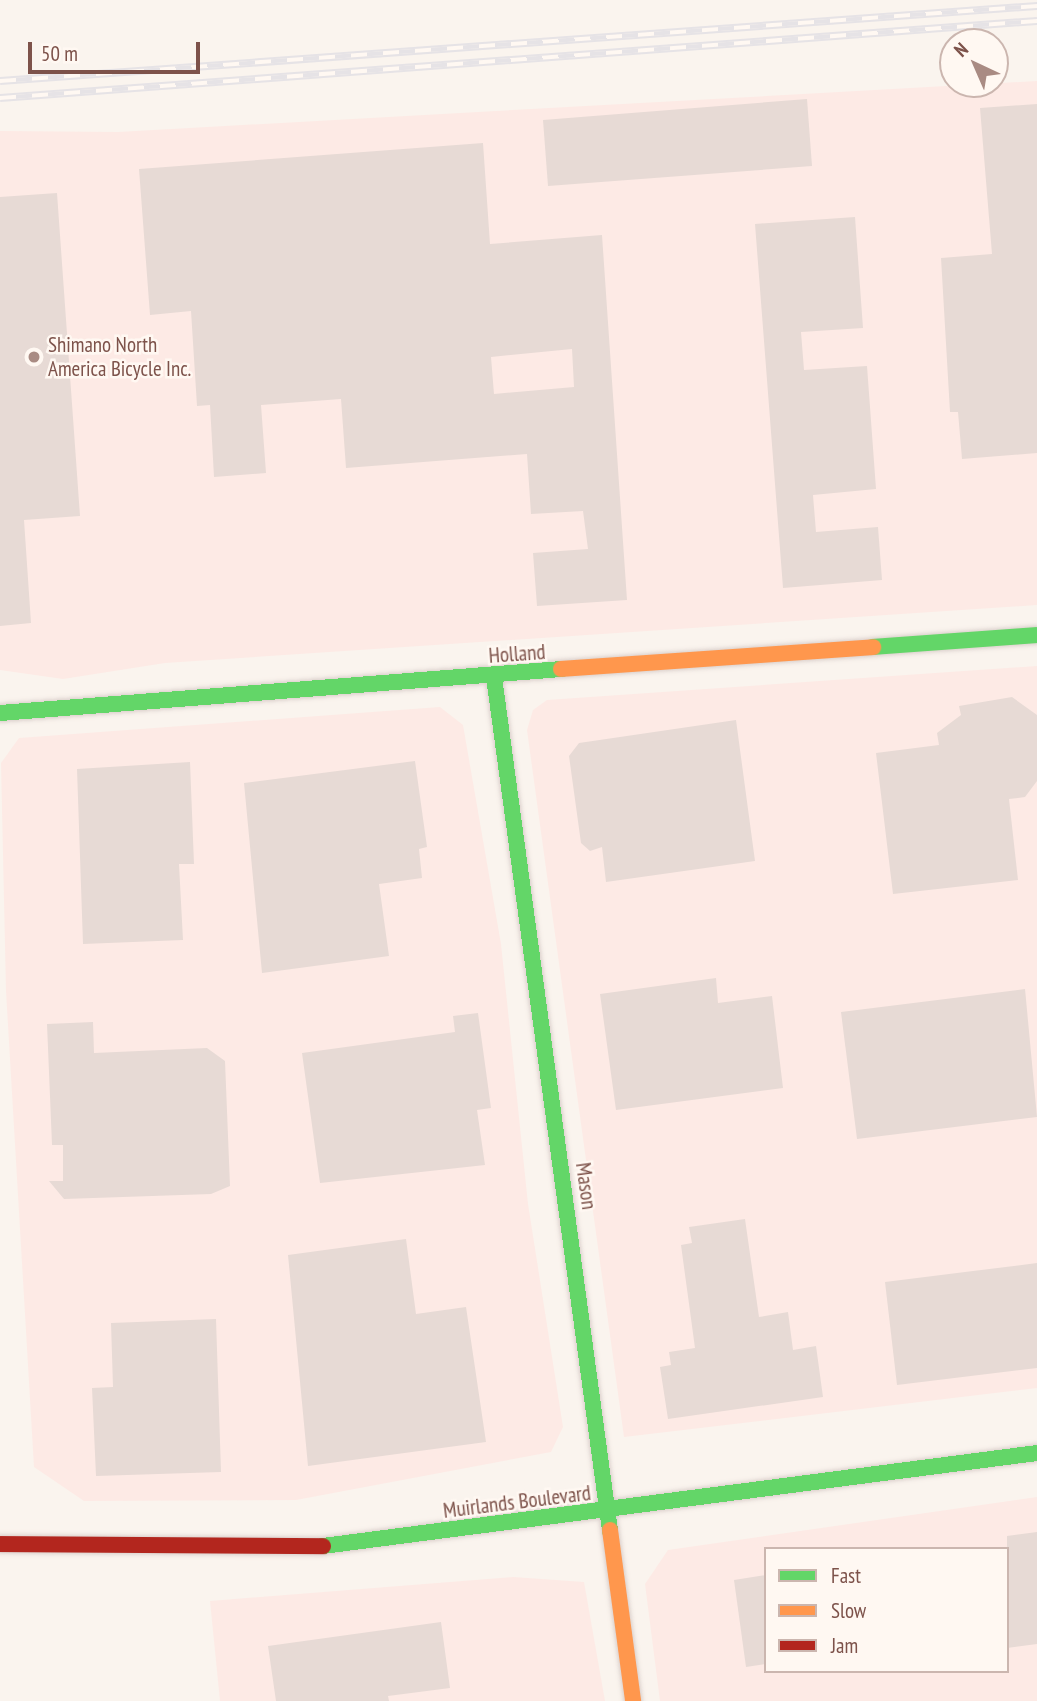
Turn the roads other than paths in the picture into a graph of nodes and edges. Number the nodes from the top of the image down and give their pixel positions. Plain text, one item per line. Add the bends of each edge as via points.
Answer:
1 (1037, 635) edge
2 (495, 677) junction
3 (0, 713) edge
4 (1037, 1453) edge
5 (609, 1512) junction
6 (0, 1544) edge
7 (633, 1701) edge

1 - 2 street, Holland
2 - 3 street, Holland via 16,707
2 - 5 street, Mason
4 - 5 street, Muirlands Boulevard
5 - 6 street, Muirlands Boulevard via 289,1550
5 - 7 street, Mason

